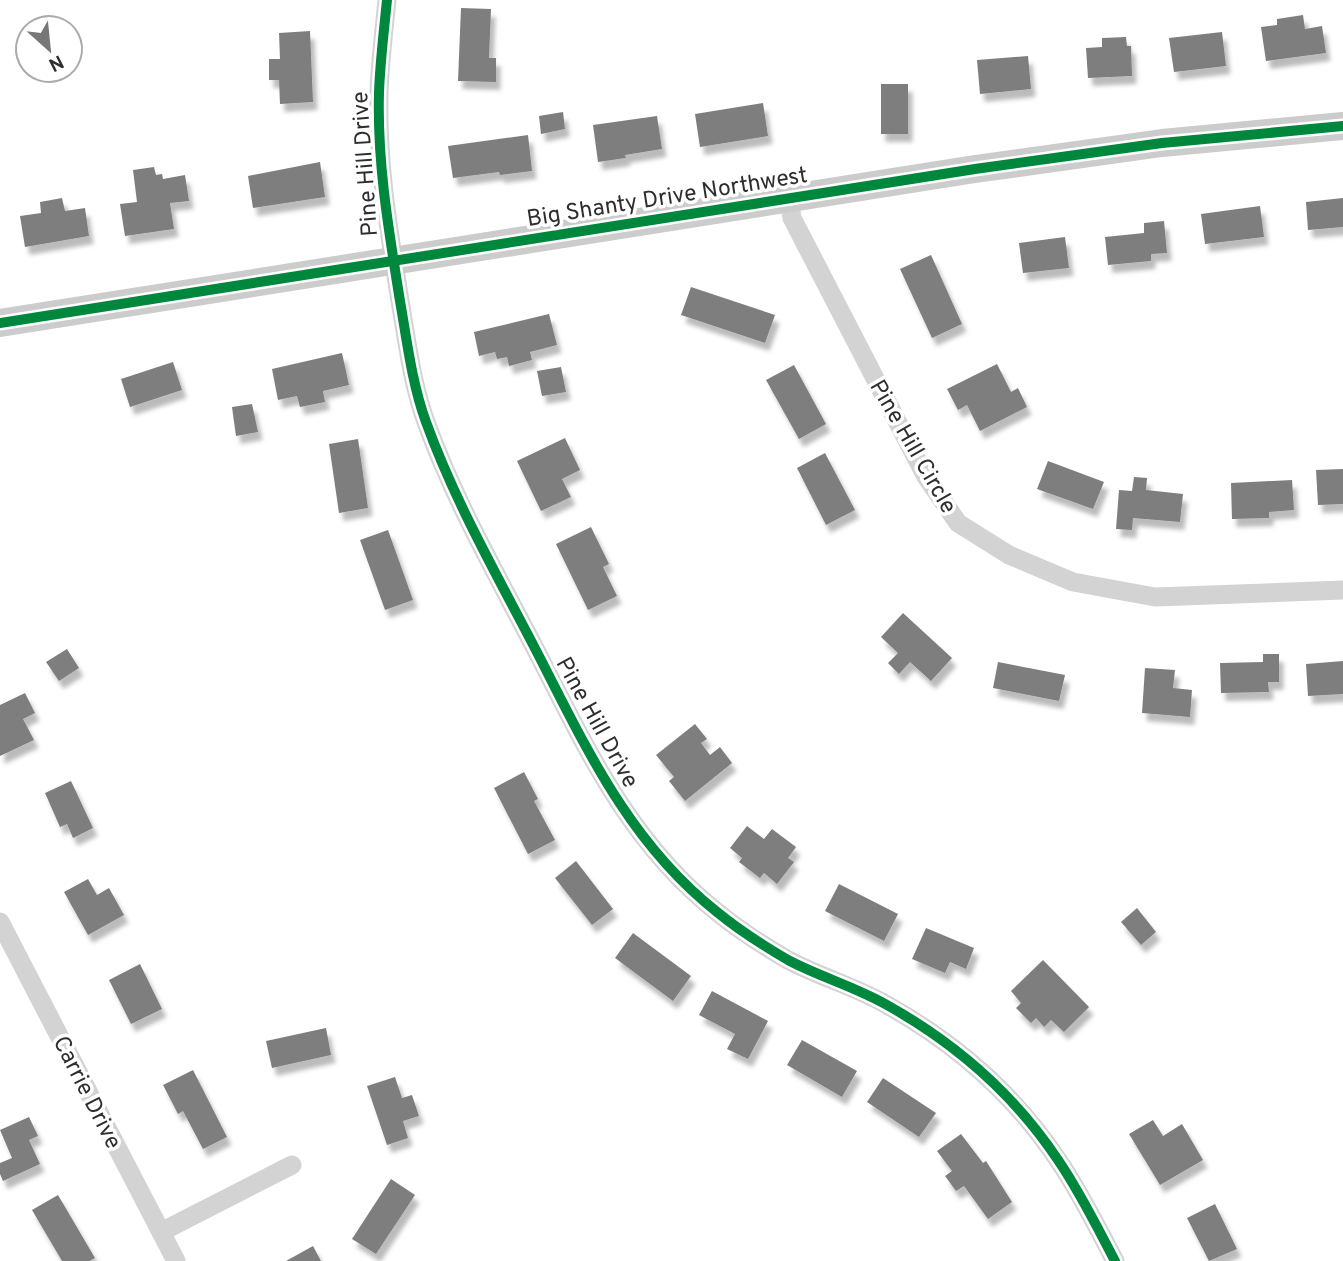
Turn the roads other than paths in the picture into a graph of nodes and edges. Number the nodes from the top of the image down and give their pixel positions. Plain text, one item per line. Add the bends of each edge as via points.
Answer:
1 (387, 0) edge
2 (1343, 126) edge
3 (789, 198) junction
4 (394, 261) junction
5 (0, 323) edge
6 (1343, 590) edge
7 (0, 922) edge
8 (292, 1165) dead end
9 (161, 1232) junction
10 (176, 1261) edge
11 (1115, 1261) edge

1 - 4 street, Pine Hill Drive via 379,134
2 - 3 street, Big Shanty Drive Northwest via 1162,143
3 - 4 street, Big Shanty Drive Northwest
3 - 6 street, Pine Hill Circle via 792,218 925,475 958,523 1009,555 1073,582 1155,597
4 - 5 street, Big Shanty Drive Northwest
4 - 11 street, Pine Hill Drive via 409,356 424,418 442,464 613,796 649,844 717,912 789,961 883,1003 978,1067 1056,1156
7 - 9 street, Carrie Drive
8 - 9 street
9 - 10 street, Carrie Drive

